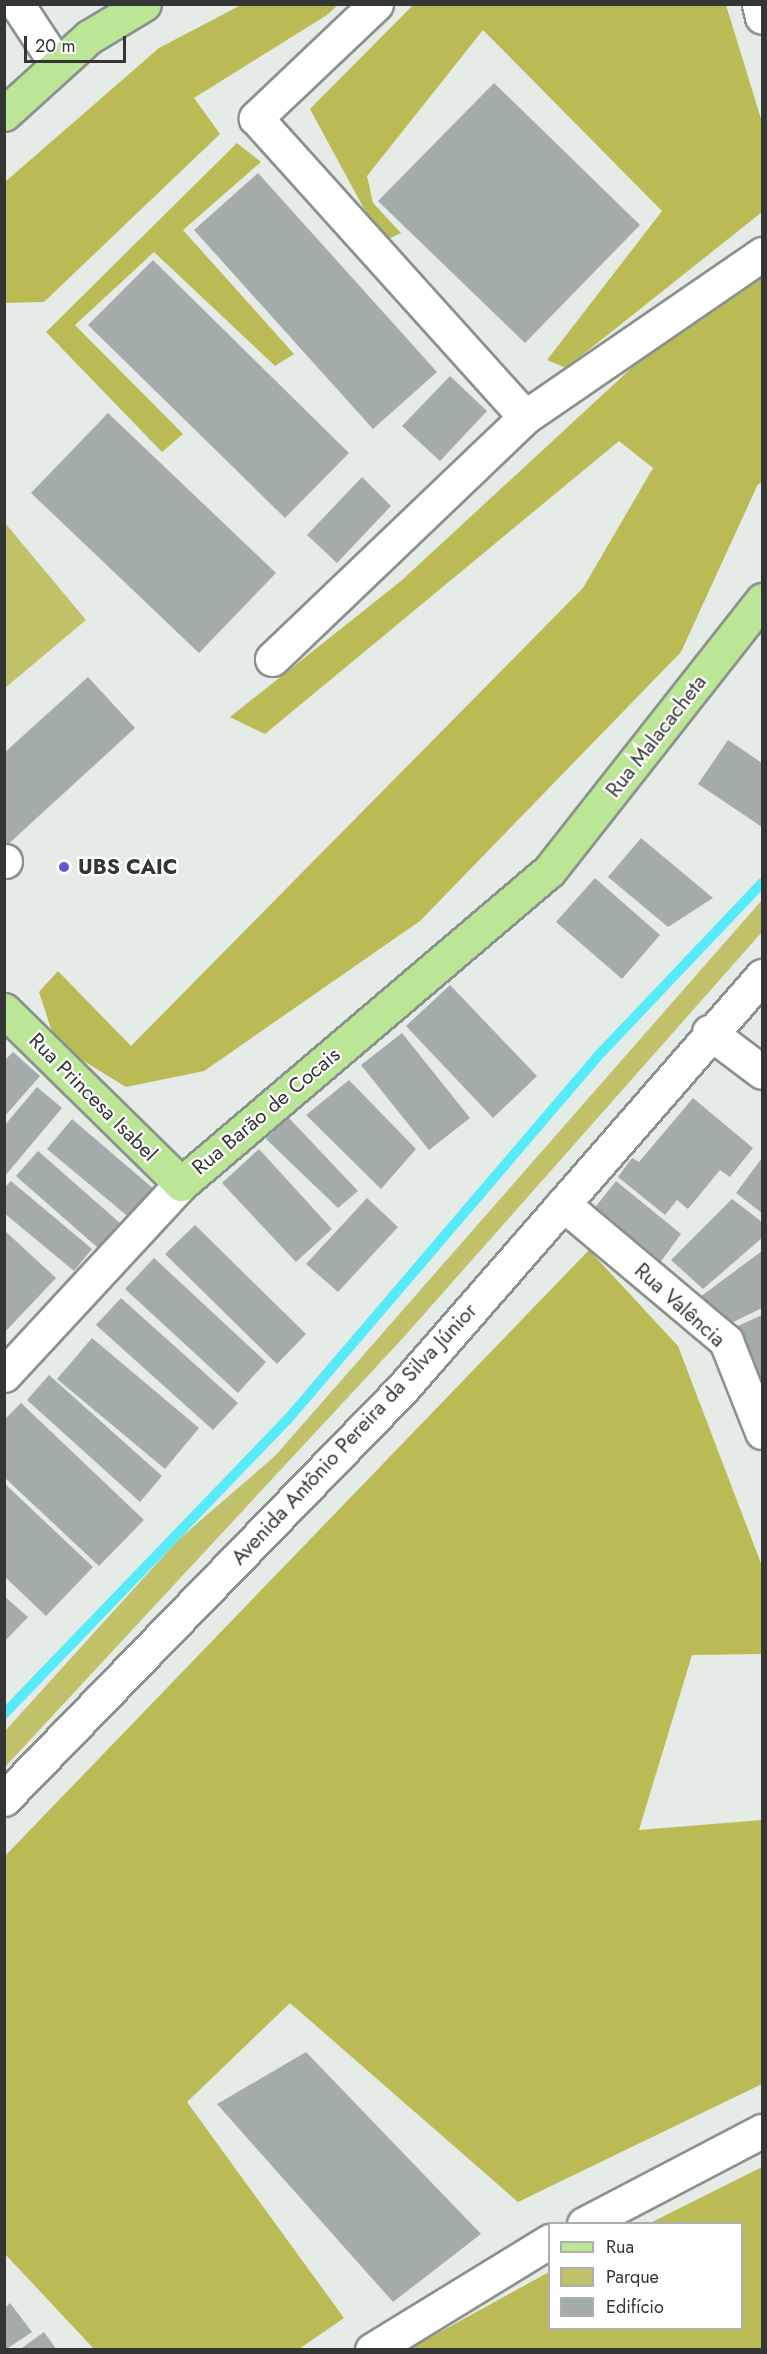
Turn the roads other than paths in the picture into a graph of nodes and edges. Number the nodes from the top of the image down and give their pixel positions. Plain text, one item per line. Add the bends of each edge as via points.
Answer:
1 (17, 4) edge
2 (144, 4) edge
3 (376, 4) edge
4 (759, 4) edge
5 (762, 17) edge
6 (57, 65) junction
7 (7, 108) edge
8 (762, 254) edge
9 (525, 417) junction
10 (762, 600) edge
11 (272, 659) dead end
12 (549, 871) joint
13 (762, 976) edge
14 (4, 1010) edge
15 (710, 1032) junction
16 (762, 1072) edge
17 (181, 1184) junction
18 (563, 1204) junction
19 (7, 1367) edge
20 (762, 1432) edge
21 (4, 1799) edge
22 (762, 2131) edge
23 (586, 2222) edge
24 (548, 2242) edge
25 (372, 2349) edge

1 - 6 street
2 - 6 main road via 88,37
3 - 9 street via 256,118
4 - 5 street
6 - 7 main road
8 - 9 street
9 - 11 street
10 - 12 main road, Rua Malacacheta
12 - 17 main road, Rua Barão de Cocais
13 - 15 street, Avenida Antônio Pereira da Silva Júnior
14 - 17 main road, Rua Princesa Isabel
15 - 16 street
15 - 18 street, Avenida Antônio Pereira da Silva Júnior
17 - 19 street, Rua Barão de Cocais
18 - 20 street, Rua Valência via 726,1341
18 - 21 street, Avenida Antônio Pereira da Silva Júnior via 402,1389
22 - 23 street
24 - 25 street

